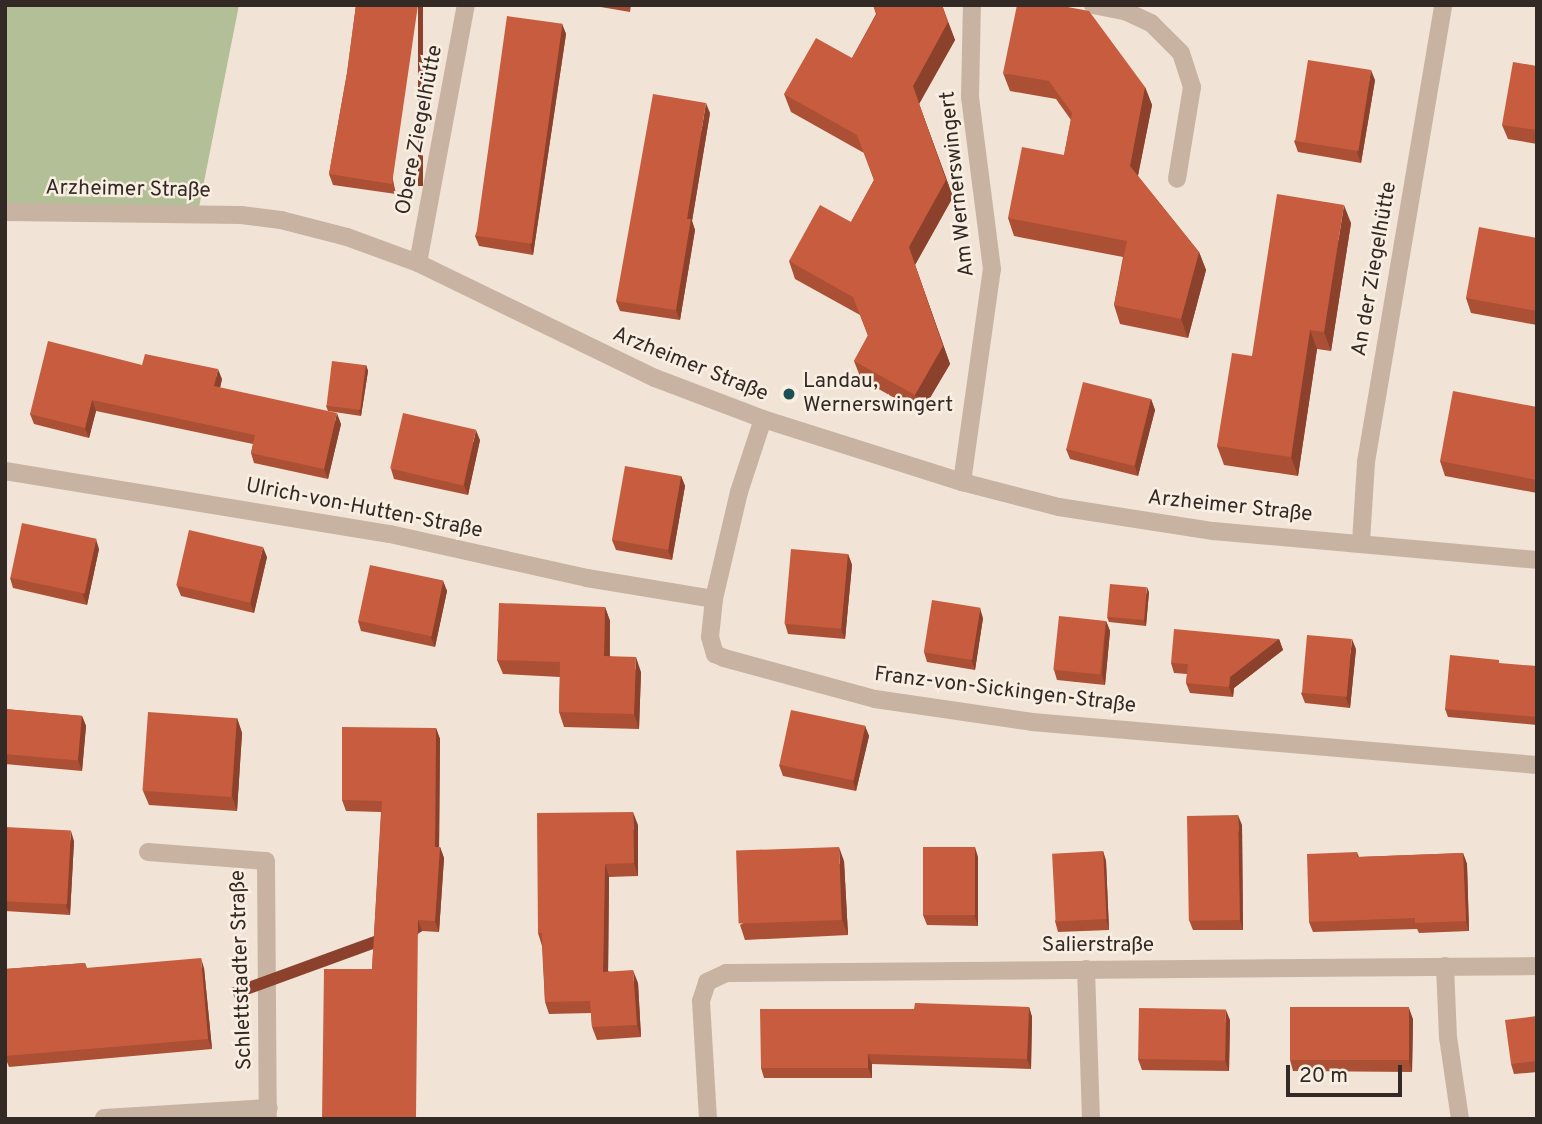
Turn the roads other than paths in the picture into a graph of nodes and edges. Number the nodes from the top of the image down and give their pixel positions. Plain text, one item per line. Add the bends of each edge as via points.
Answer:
1 (466, 5) edge
2 (972, 5) edge
3 (1093, 5) edge
4 (1443, 5) edge
5 (1177, 179) dead end
6 (5, 212) edge
7 (418, 263) junction
8 (763, 419) junction
9 (5, 471) edge
10 (962, 482) junction
11 (1361, 542) junction
12 (1537, 560) edge
13 (713, 599) junction
14 (1537, 765) edge
15 (148, 852) dead end
16 (1445, 966) junction
17 (1537, 966) edge
18 (1086, 969) junction
19 (269, 1113) edge
20 (104, 1118) edge
21 (708, 1119) edge
22 (1091, 1119) edge
23 (1460, 1119) edge

1 - 7 street, Obere Ziegelhütte
2 - 10 street, Am Wernerswingert via 970,97 992,269
3 - 5 street via 1125,11 1151,23 1181,53 1192,87
4 - 11 street, An der Ziegelhütte via 1366,462
6 - 7 street, Arzheimer Straße via 198,212 281,220 347,237
7 - 8 street, Arzheimer Straße via 591,349
8 - 10 street, Arzheimer Straße
8 - 13 street, Franz-von-Sickingen-Straße via 739,492
9 - 13 street, Ulrich-von-Hutten-Straße via 390,534 587,578
10 - 11 street, Arzheimer Straße via 1059,507 1213,531
11 - 12 street, Arzheimer Straße
13 - 14 street, Franz-von-Sickingen-Straße via 710,637 715,654 876,699 1032,722
15 - 19 street, Schlettstadter Straße via 266,861
16 - 17 street, Salierstraße
16 - 18 street, Salierstraße
16 - 23 street via 1448,1037
18 - 21 street, Salierstraße via 726,973 707,982 701,1001
18 - 22 street
19 - 20 street, Schlettstadter Straße

